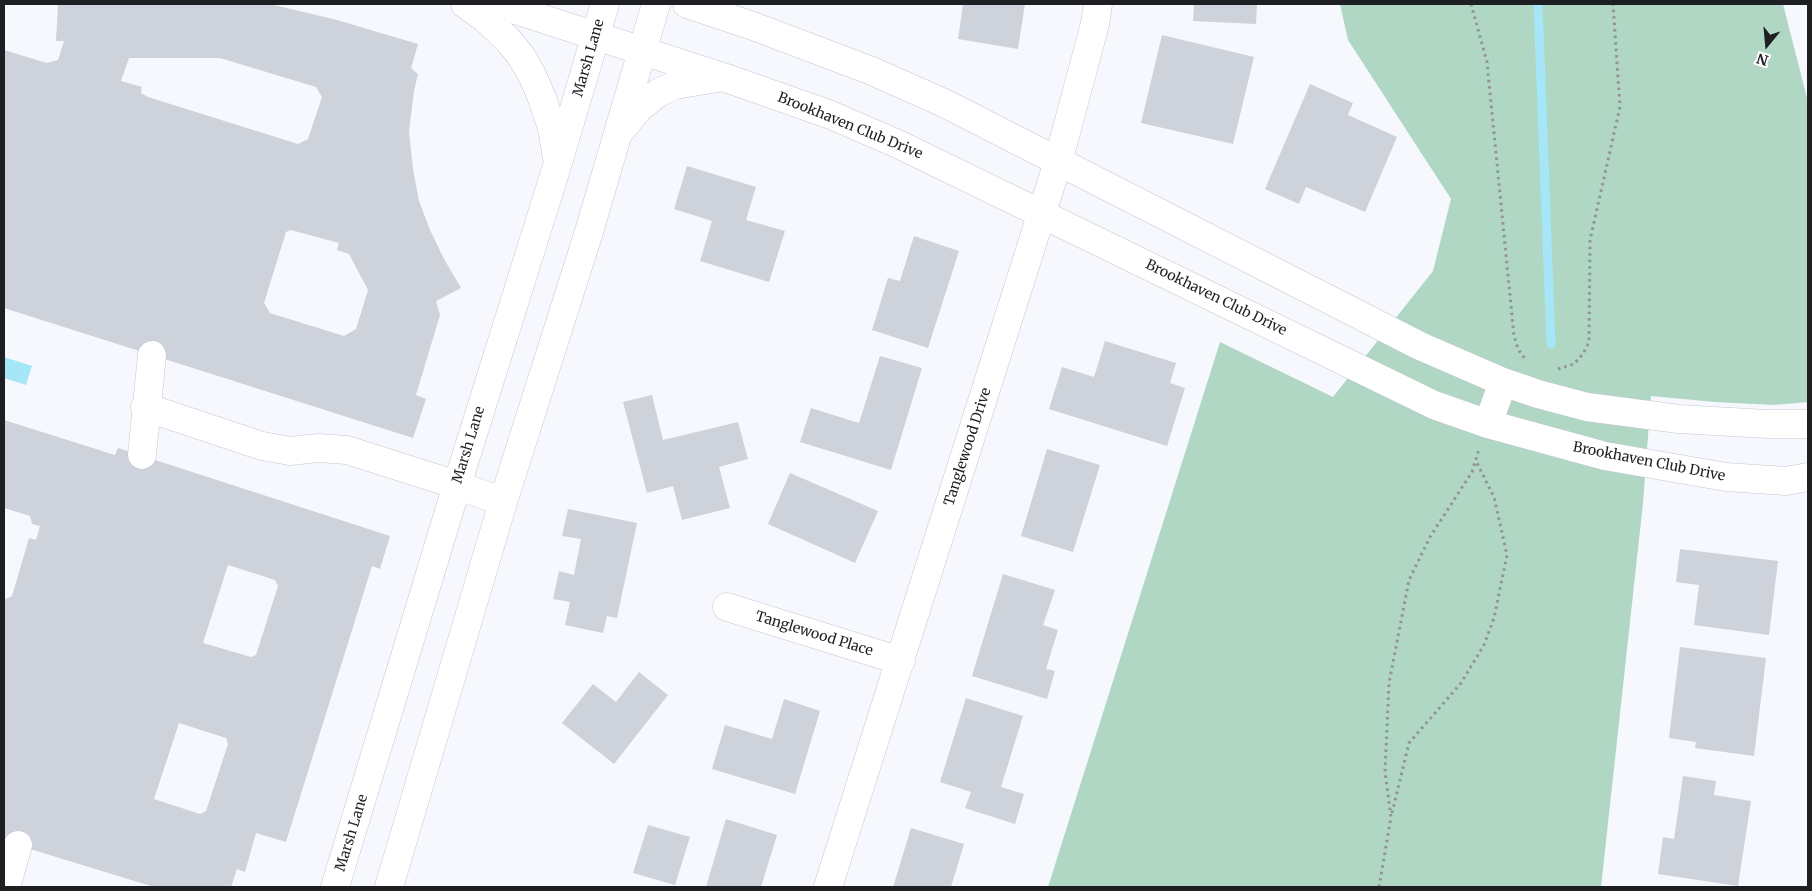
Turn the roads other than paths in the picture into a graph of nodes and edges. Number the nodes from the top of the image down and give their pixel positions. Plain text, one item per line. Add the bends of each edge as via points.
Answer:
1 (465, 4) edge
2 (497, 4) edge
3 (605, 4) edge
4 (656, 4) edge
5 (687, 4) edge
6 (728, 4) edge
7 (1098, 4) edge
8 (753, 26) junction
9 (596, 35) junction
10 (642, 51) junction
11 (723, 77) junction
12 (616, 136) junction
13 (1058, 162) junction
14 (558, 163) junction
15 (1042, 213) junction
16 (152, 355) dead end
17 (1503, 382) junction
18 (145, 407) junction
19 (1488, 424) junction
20 (1808, 424) edge
21 (142, 455) dead end
22 (1808, 477) edge
23 (457, 485) junction
24 (503, 502) junction
25 (727, 607) dead end
26 (901, 661) junction
27 (18, 845) dead end
28 (6, 887) edge
29 (335, 887) edge
30 (389, 887) edge
31 (828, 887) edge

1 - 14 main road via 487,20 521,56 532,75 552,128
2 - 9 main road, Brookhaven Club Drive
3 - 9 main road, Marsh Lane
4 - 10 main road
5 - 8 main road
6 - 8 main road
7 - 13 main road, Tanglewood Drive
8 - 13 main road via 872,71 944,103
9 - 10 main road, Brookhaven Club Drive
9 - 14 main road, Marsh Lane
10 - 11 main road, Brookhaven Club Drive
10 - 12 main road
11 - 12 main road via 690,81 658,93 639,108
11 - 15 main road, Brookhaven Club Drive via 840,119
12 - 24 main road
13 - 15 main road, Tanglewood Drive
13 - 17 main road via 1420,346
14 - 23 main road, Marsh Lane
15 - 19 main road, Brookhaven Club Drive via 1434,405
15 - 26 main road, Tanglewood Drive
16 - 18 main road
17 - 19 main road
17 - 20 main road via 1586,407 1679,419
18 - 21 main road
18 - 23 main road via 262,446 290,451 318,448 347,450
19 - 22 main road, Brookhaven Club Drive via 1605,456 1677,469 1726,477 1778,480
23 - 24 main road
23 - 29 main road, Marsh Lane
24 - 30 main road
25 - 26 main road, Tanglewood Place
26 - 31 main road, Tanglewood Drive
27 - 28 main road

